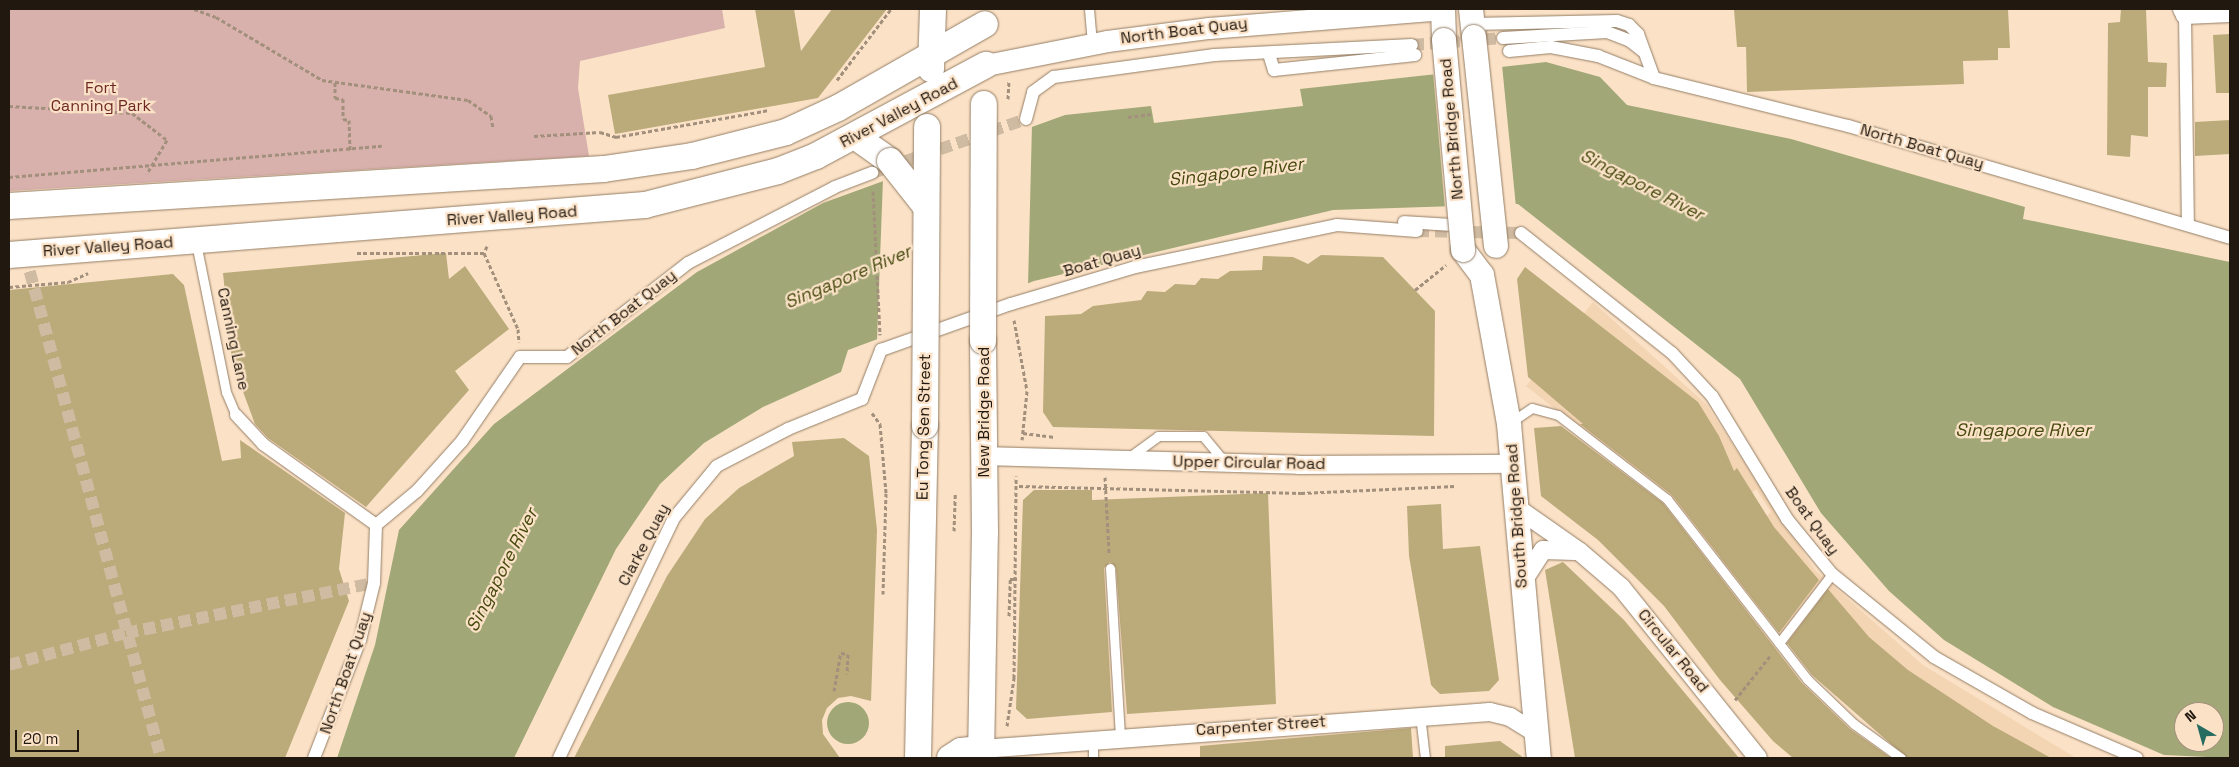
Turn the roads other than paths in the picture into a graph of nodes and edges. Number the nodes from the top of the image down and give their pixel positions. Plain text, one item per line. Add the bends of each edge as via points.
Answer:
1 (933, 9) edge
2 (1089, 9) edge
3 (1443, 9) edge
4 (2184, 12) edge
5 (2230, 13) edge
6 (985, 16) edge
7 (1477, 24) edge
8 (1503, 38) tunnel mouth
9 (1092, 44) junction
10 (1414, 50) tunnel mouth
11 (1509, 51) tunnel mouth
12 (1643, 51) junction
13 (931, 56) junction
14 (986, 65) junction
15 (1654, 78) junction
16 (930, 96) junction
17 (1026, 119) dead end
18 (856, 137) junction
19 (881, 167) junction
20 (924, 204) junction
21 (9, 206) edge
22 (1338, 225) junction
23 (1450, 225) dead end
24 (2188, 225) junction
25 (1417, 231) tunnel mouth
26 (1521, 232) tunnel mouth
27 (2230, 238) edge
28 (196, 241) junction
29 (1463, 250) joint
30 (9, 255) edge
31 (1482, 275) junction
32 (862, 399) joint
33 (236, 415) joint
34 (1509, 424) junction
35 (983, 456) junction
36 (1126, 460) junction
37 (1225, 463) junction
38 (1514, 464) junction
39 (1517, 508) junction
40 (376, 525) junction
41 (1580, 552) junction
42 (1110, 568) road end
43 (1832, 574) junction
44 (1521, 584) junction
45 (1779, 644) junction
46 (1420, 715) junction
47 (1536, 733) junction
48 (1120, 737) junction
49 (1093, 739) junction
50 (989, 752) edge
51 (314, 758) edge
52 (559, 758) edge
53 (918, 758) edge
54 (950, 758) edge
55 (1093, 758) edge
56 (1425, 758) edge
57 (1539, 758) edge
58 (1758, 758) edge
59 (1901, 758) edge
60 (2137, 758) edge

1 - 13 main road, Eu Tong Sen Street
2 - 9 lane
3 - 9 street, North Boat Quay via 1378,17 1272,21
3 - 29 main road, North Bridge Road, bridge
4 - 5 street
4 - 24 street
6 - 13 main road, River Valley Road
6 - 14 main road, New Bridge Road
7 - 12 street via 1617,21 1632,27
7 - 31 main road, North Bridge Road, bridge via 1496,246
8 - 12 street via 1607,32 1630,41
9 - 14 street, North Boat Quay
10 - 17 street, North Boat Quay via 1214,55 1054,78 1033,92
11 - 15 street, North Boat Quay via 1551,47 1598,56
12 - 15 street
13 - 16 main road, Eu Tong Sen Street
13 - 21 main road, River Valley Road via 786,132 692,156 604,169
14 - 16 main road, River Valley Road
14 - 35 main road, New Bridge Road, bridge
15 - 24 street, North Boat Quay via 1848,126
16 - 18 main road, River Valley Road
16 - 20 main road, Eu Tong Sen Street, bridge
18 - 19 main road
18 - 28 main road, River Valley Road via 778,171 645,206
19 - 20 main road, bridge
19 - 40 street, North Boat Quay via 835,187 688,263 567,357 520,357 462,441 417,491
20 - 53 main road, Eu Tong Sen Street, bridge via 926,426
22 - 23 street, Boat Quay via 1338,218
22 - 25 street, Boat Quay
22 - 32 street, Boat Quay via 1135,267 1012,304 881,350
24 - 27 street, North Boat Quay
26 - 43 street, Boat Quay via 1672,353 1712,396 1787,519
28 - 30 main road, River Valley Road
28 - 33 lane, Canning Lane via 222,379
29 - 31 main road, South Bridge Road
31 - 34 main road, South Bridge Road
32 - 52 street, Clarke Quay via 788,429 717,466 674,518
33 - 40 street, Canning Lane via 263,444
34 - 38 main road, South Bridge Road
34 - 45 lane via 1532,408 1558,415 1667,499
35 - 36 street, Upper Circular Road
35 - 50 main road, New Bridge Road
36 - 37 street, Upper Circular Road
36 - 37 lane via 1158,436 1170,435 1206,438
37 - 38 street, Upper Circular Road
38 - 39 main road, South Bridge Road
39 - 41 street, Circular Road
39 - 44 main road, South Bridge Road
40 - 51 street, North Boat Quay via 374,583 360,640
41 - 44 street via 1543,550 1531,562
41 - 58 street, Circular Road via 1634,601
42 - 48 lane
43 - 45 lane
43 - 60 street, Boat Quay via 1934,657 2032,713
44 - 47 main road, South Bridge Road
45 - 59 lane via 1826,698
46 - 47 street, Carpenter Street via 1490,712 1510,717
46 - 48 street, Carpenter Street
46 - 56 lane
47 - 57 main road, South Bridge Road
48 - 49 street, Carpenter Street
49 - 50 street, Carpenter Street
49 - 55 lane
50 - 54 main road via 961,751

